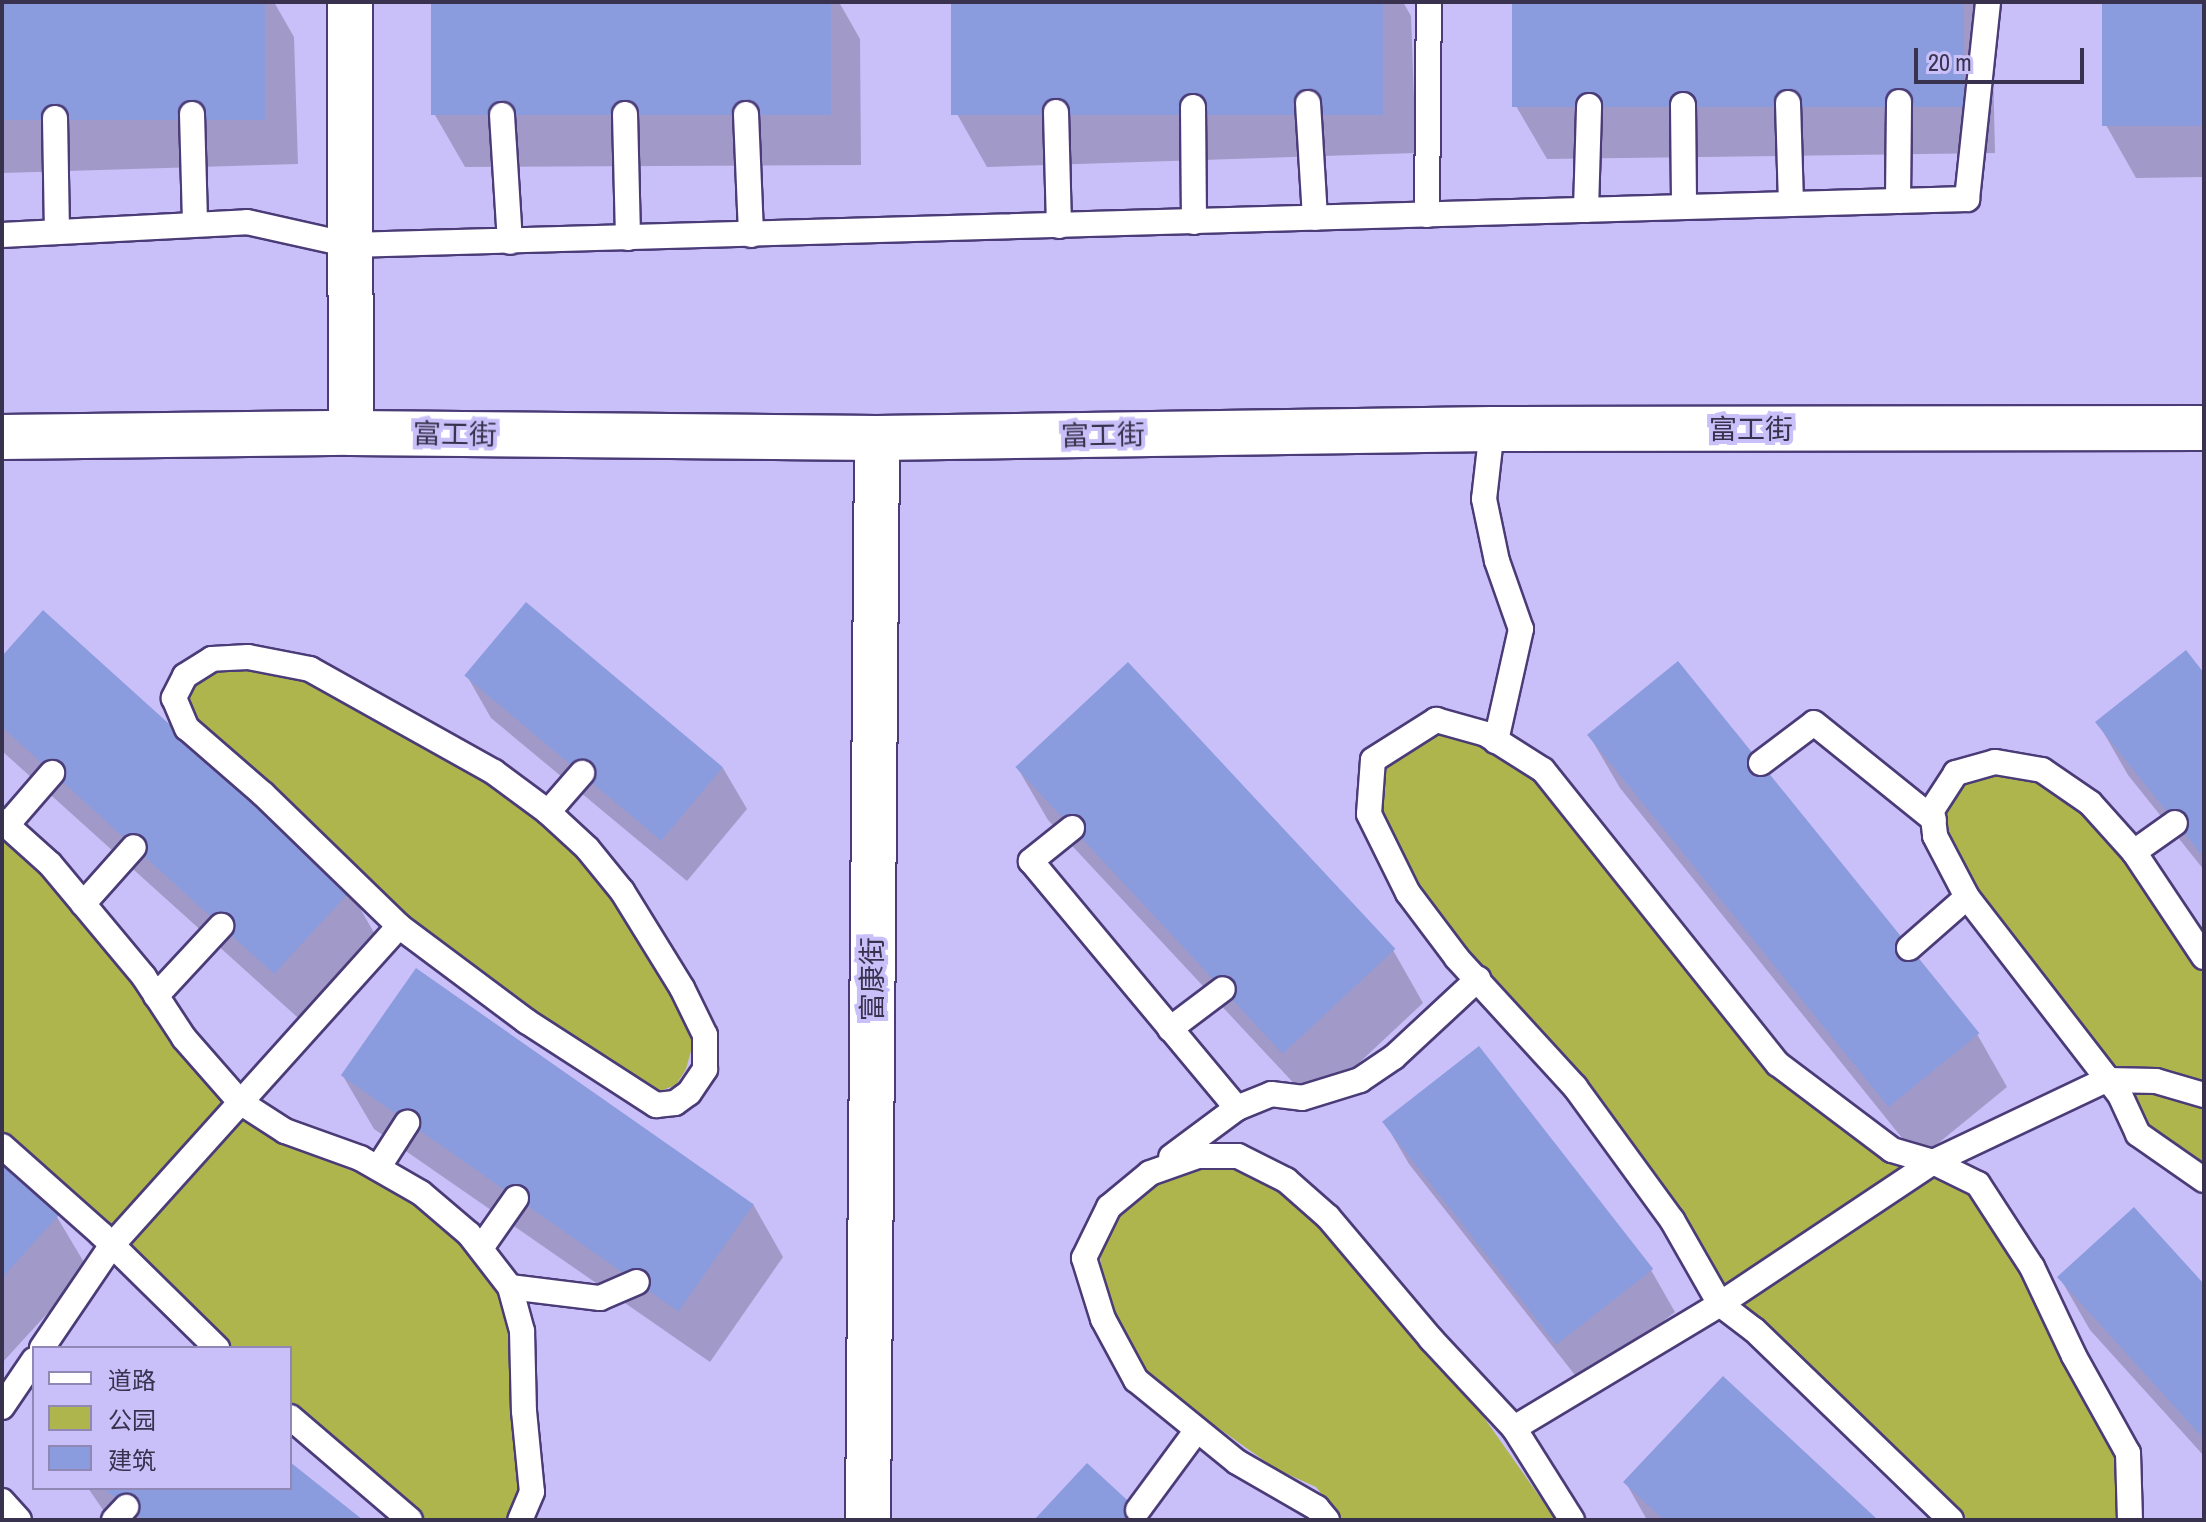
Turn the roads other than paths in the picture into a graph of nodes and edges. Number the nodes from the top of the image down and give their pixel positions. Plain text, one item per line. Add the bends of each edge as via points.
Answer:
1 (350, 2) edge
2 (1429, 2) edge
3 (1988, 2) edge
4 (1899, 102) dead end
5 (1308, 103) dead end
6 (1788, 103) dead end
7 (1683, 105) dead end
8 (1589, 106) dead end
9 (1193, 107) dead end
10 (1056, 112) dead end
11 (192, 114) dead end
12 (625, 114) dead end
13 (746, 114) dead end
14 (502, 115) dead end
15 (55, 118) dead end
16 (1898, 201) junction
17 (1791, 204) junction
18 (1684, 207) junction
19 (1586, 210) junction
20 (1427, 215) junction
21 (1315, 218) junction
22 (1194, 222) junction
23 (195, 224) junction
24 (1059, 226) junction
25 (57, 232) junction
26 (2, 235) edge
27 (751, 235) junction
28 (628, 238) junction
29 (510, 242) junction
30 (350, 245) junction
31 (2204, 428) edge
32 (1492, 429) junction
33 (351, 433) junction
34 (2, 437) edge
35 (877, 438) junction
36 (1496, 741) junction
37 (1761, 763) dead end
38 (52, 773) dead end
39 (582, 773) dead end
40 (548, 812) junction
41 (1934, 820) junction
42 (4, 823) edge
43 (2175, 823) dead end
44 (1072, 828) dead end
45 (134, 847) dead end
46 (2134, 852) junction
47 (1967, 897) junction
48 (83, 904) junction
49 (221, 926) dead end
50 (399, 926) junction
51 (1909, 948) dead end
52 (2204, 957) edge
53 (1478, 979) junction
54 (1223, 989) dead end
55 (156, 996) junction
56 (1170, 1029) junction
57 (2106, 1080) junction
58 (2204, 1095) edge
59 (240, 1102) junction
60 (1237, 1108) junction
61 (407, 1123) dead end
62 (2, 1146) edge
63 (1933, 1162) junction
64 (378, 1168) junction
65 (1150, 1173) junction
66 (2204, 1180) edge
67 (516, 1198) dead end
68 (112, 1245) junction
69 (481, 1248) junction
70 (637, 1282) dead end
71 (510, 1287) junction
72 (1720, 1304) junction
73 (43, 1346) edge
74 (215, 1346) edge
75 (32, 1363) edge
76 (2, 1407) edge
77 (292, 1419) edge
78 (1514, 1428) junction
79 (1197, 1430) junction
80 (2, 1501) edge
81 (1138, 1510) dead end
82 (19, 1520) edge
83 (410, 1520) edge
84 (520, 1520) edge
85 (868, 1520) edge
86 (1327, 1520) edge
87 (1572, 1520) edge
88 (1951, 1520) edge
89 (2130, 1520) edge

1 - 30 street
2 - 20 lane
3 - 16 lane via 1967,199
4 - 16 lane
5 - 21 lane
6 - 17 lane
7 - 18 lane
8 - 19 lane
9 - 22 lane
10 - 24 lane
11 - 23 lane
12 - 28 lane
13 - 27 lane
14 - 29 lane
15 - 25 lane
16 - 17 lane
17 - 18 lane
18 - 19 lane
19 - 20 lane
20 - 21 lane
21 - 22 lane
22 - 24 lane
23 - 25 lane
23 - 30 lane via 247,222
24 - 27 lane
25 - 26 lane
27 - 28 lane
28 - 29 lane
29 - 30 lane
30 - 33 street
31 - 32 street, 富工街
32 - 35 street, 富工街
32 - 36 lane via 1484,499 1497,561 1521,629
33 - 34 street, 富工街
33 - 35 street, 富工街
35 - 85 street, 富康街
36 - 53 lane via 1436,720 1373,760 1369,814 1408,893
36 - 63 lane via 1543,770 1778,1064 1892,1150
37 - 41 lane via 1814,723
38 - 42 lane
39 - 40 lane
40 - 50 lane via 622,891 682,988 705,1035 705,1069 689,1093 675,1103 656,1105 623,1087
40 - 50 lane via 494,772 310,669 248,657 212,659 185,676 174,698 187,728
41 - 46 lane via 1932,810 1956,773 1995,762 2042,770 2090,803
41 - 47 lane via 1935,836
42 - 48 lane via 50,864
43 - 46 lane
44 - 56 lane via 1031,861
45 - 48 lane
46 - 52 lane
47 - 51 lane
47 - 57 lane via 2065,1019
48 - 55 lane
49 - 55 lane
50 - 59 lane
53 - 60 lane via 1394,1057 1360,1080 1302,1098 1271,1094
53 - 72 lane via 1575,1087 1672,1220
54 - 56 lane
55 - 59 lane via 184,1038
56 - 60 lane
57 - 58 lane via 2156,1081
57 - 63 lane
57 - 66 lane via 2120,1095 2138,1134
59 - 64 lane via 285,1131
59 - 68 lane
60 - 65 lane
61 - 64 lane
62 - 68 lane
63 - 72 lane
63 - 89 lane via 1978,1184 2032,1267 2128,1453
64 - 69 lane via 421,1193
65 - 78 lane via 1198,1156 1238,1156 1286,1180 1328,1217
65 - 79 lane via 1109,1207 1084,1258 1103,1319 1136,1380
67 - 69 lane
68 - 73 lane
68 - 74 lane
69 - 71 lane
70 - 71 lane via 600,1298
71 - 84 lane via 522,1331 532,1492
72 - 78 lane
72 - 88 lane via 1754,1330
75 - 76 lane
77 - 83 lane
78 - 87 lane
79 - 81 lane
79 - 86 lane via 1237,1462 1317,1508
80 - 82 lane

